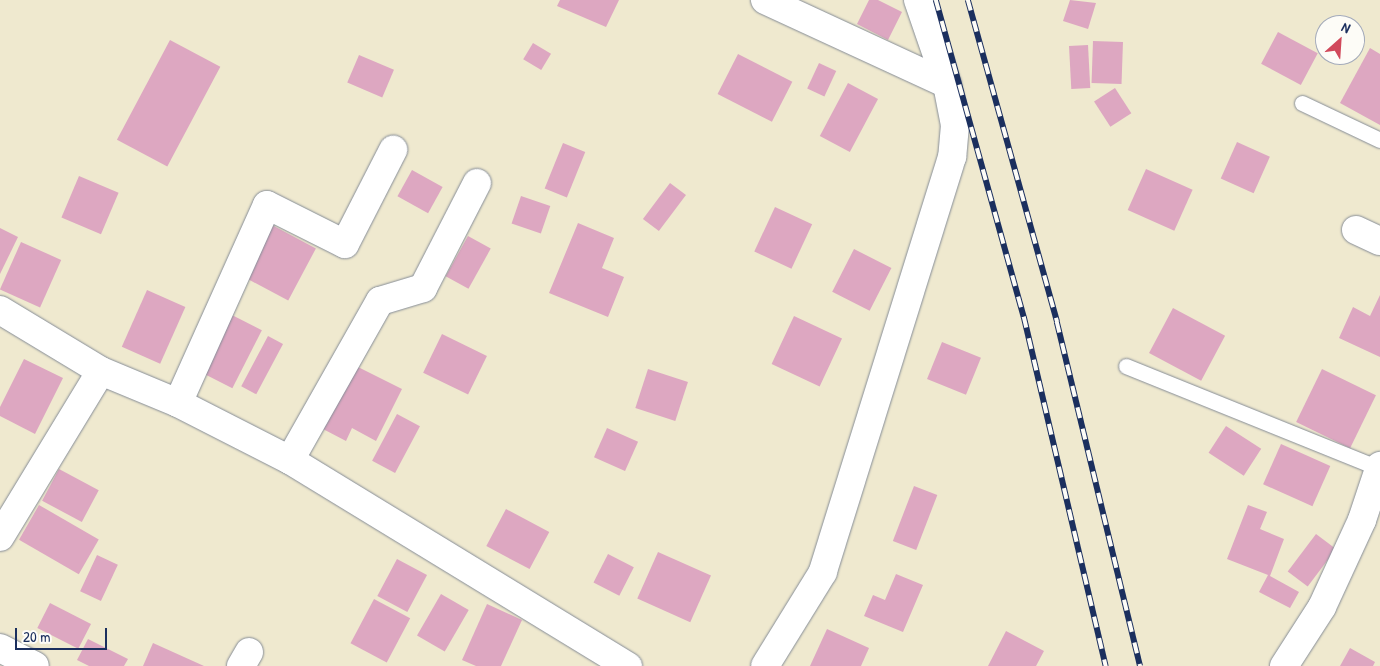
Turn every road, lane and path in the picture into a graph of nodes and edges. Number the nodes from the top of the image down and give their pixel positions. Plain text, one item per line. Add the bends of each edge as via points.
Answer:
1 (765, 0) edge
2 (918, 0) edge
3 (948, 84) junction
4 (1302, 103) dead end
5 (1380, 140) edge
6 (393, 150) dead end
7 (477, 182) dead end
8 (1356, 230) dead end
9 (1380, 241) edge
10 (0, 310) edge
11 (1126, 366) dead end
12 (101, 371) junction
13 (178, 403) junction
14 (290, 460) junction
15 (1380, 467) edge
16 (1371, 524) edge
17 (0, 537) edge
18 (0, 648) edge
19 (35, 666) edge
20 (628, 666) edge
21 (765, 666) edge
22 (1284, 666) edge

1 - 3 street
2 - 3 street
3 - 21 street via 955,125 952,157 823,572
4 - 5 lane
6 - 13 street via 345,244 267,205
7 - 14 street via 423,288 380,301
8 - 9 street
10 - 12 street
11 - 15 lane
12 - 13 street
12 - 17 street
13 - 14 street
14 - 20 street
15 - 16 street
16 - 22 street
18 - 19 street

